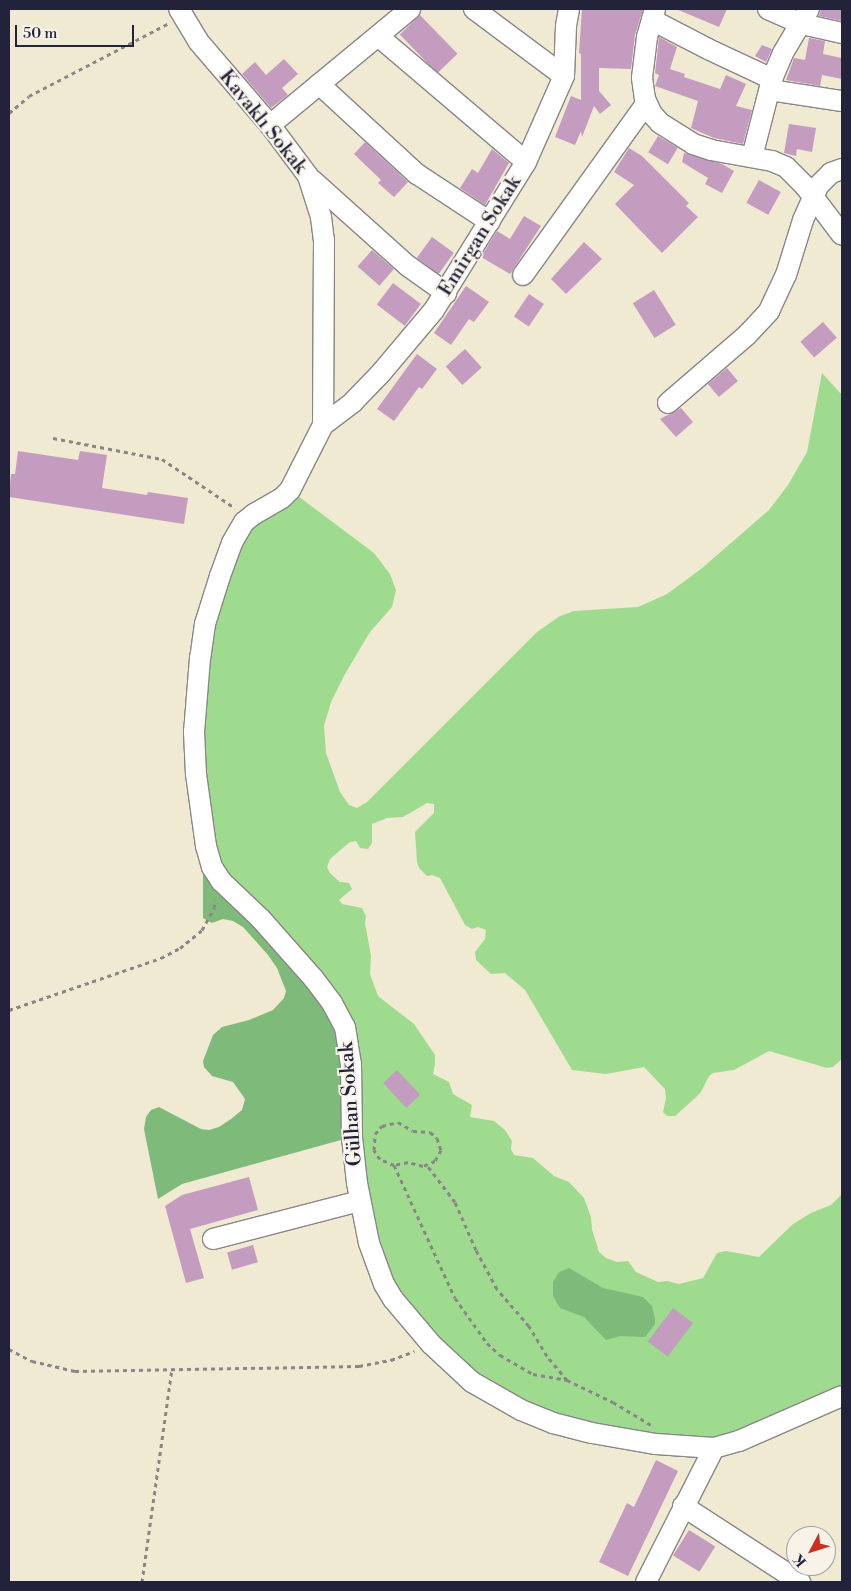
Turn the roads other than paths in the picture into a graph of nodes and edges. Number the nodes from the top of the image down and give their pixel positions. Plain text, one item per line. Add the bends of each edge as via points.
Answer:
1 (410, 9) edge
2 (474, 9) edge
3 (569, 9) edge
4 (768, 9) edge
5 (181, 12) edge
6 (653, 14) edge
7 (805, 16) edge
8 (842, 33) edge
9 (378, 36) junction
10 (564, 76) junction
11 (319, 84) junction
12 (771, 84) junction
13 (842, 101) edge
14 (646, 104) junction
15 (270, 125) junction
16 (752, 157) junction
17 (526, 162) junction
18 (842, 169) edge
19 (308, 176) junction
20 (813, 196) junction
21 (490, 222) junction
22 (842, 235) edge
23 (522, 276) dead end
24 (446, 293) junction
25 (668, 402) dead end
26 (323, 425) junction
27 (360, 1201) junction
28 (213, 1239) dead end
29 (842, 1396) edge
30 (714, 1448) junction
31 (683, 1506) junction
32 (646, 1582) edge
33 (800, 1582) edge

1 - 9 street
2 - 10 street
3 - 10 street, Emirgan Sokak
4 - 7 street
5 - 15 street, Kavaklı Sokak via 212,58
6 - 12 street
6 - 14 street via 642,78
7 - 8 street
7 - 12 street via 783,54
9 - 11 street
9 - 17 street
10 - 17 street, Emirgan Sokak
11 - 15 street
11 - 21 street via 417,174
12 - 13 street
12 - 16 street
14 - 16 street via 660,123 693,144
14 - 23 street
15 - 19 street, Kavaklı Sokak
16 - 20 street via 786,167
17 - 21 street, Emirgan Sokak
18 - 20 street via 828,176
19 - 24 street via 400,259
19 - 26 street, Kavaklı Sokak via 317,199 324,240
20 - 22 street
20 - 25 street via 786,276 769,311 747,335
21 - 24 street, Emirgan Sokak
24 - 26 street, Emirgan Sokak via 381,373 353,402
26 - 27 street, Gülhan Sokak via 290,490 278,502 249,517 232,543 205,624 194,732 200,812 208,853 220,881 260,918 314,979 332,1003 344,1027 351,1064 352,1138
27 - 28 street
27 - 30 street, Gülhan Sokak via 369,1243 393,1299 431,1344 479,1386 514,1407 553,1422 628,1440
29 - 30 street, Gülhan Sokak via 739,1441
30 - 31 street
31 - 32 street
31 - 33 street

